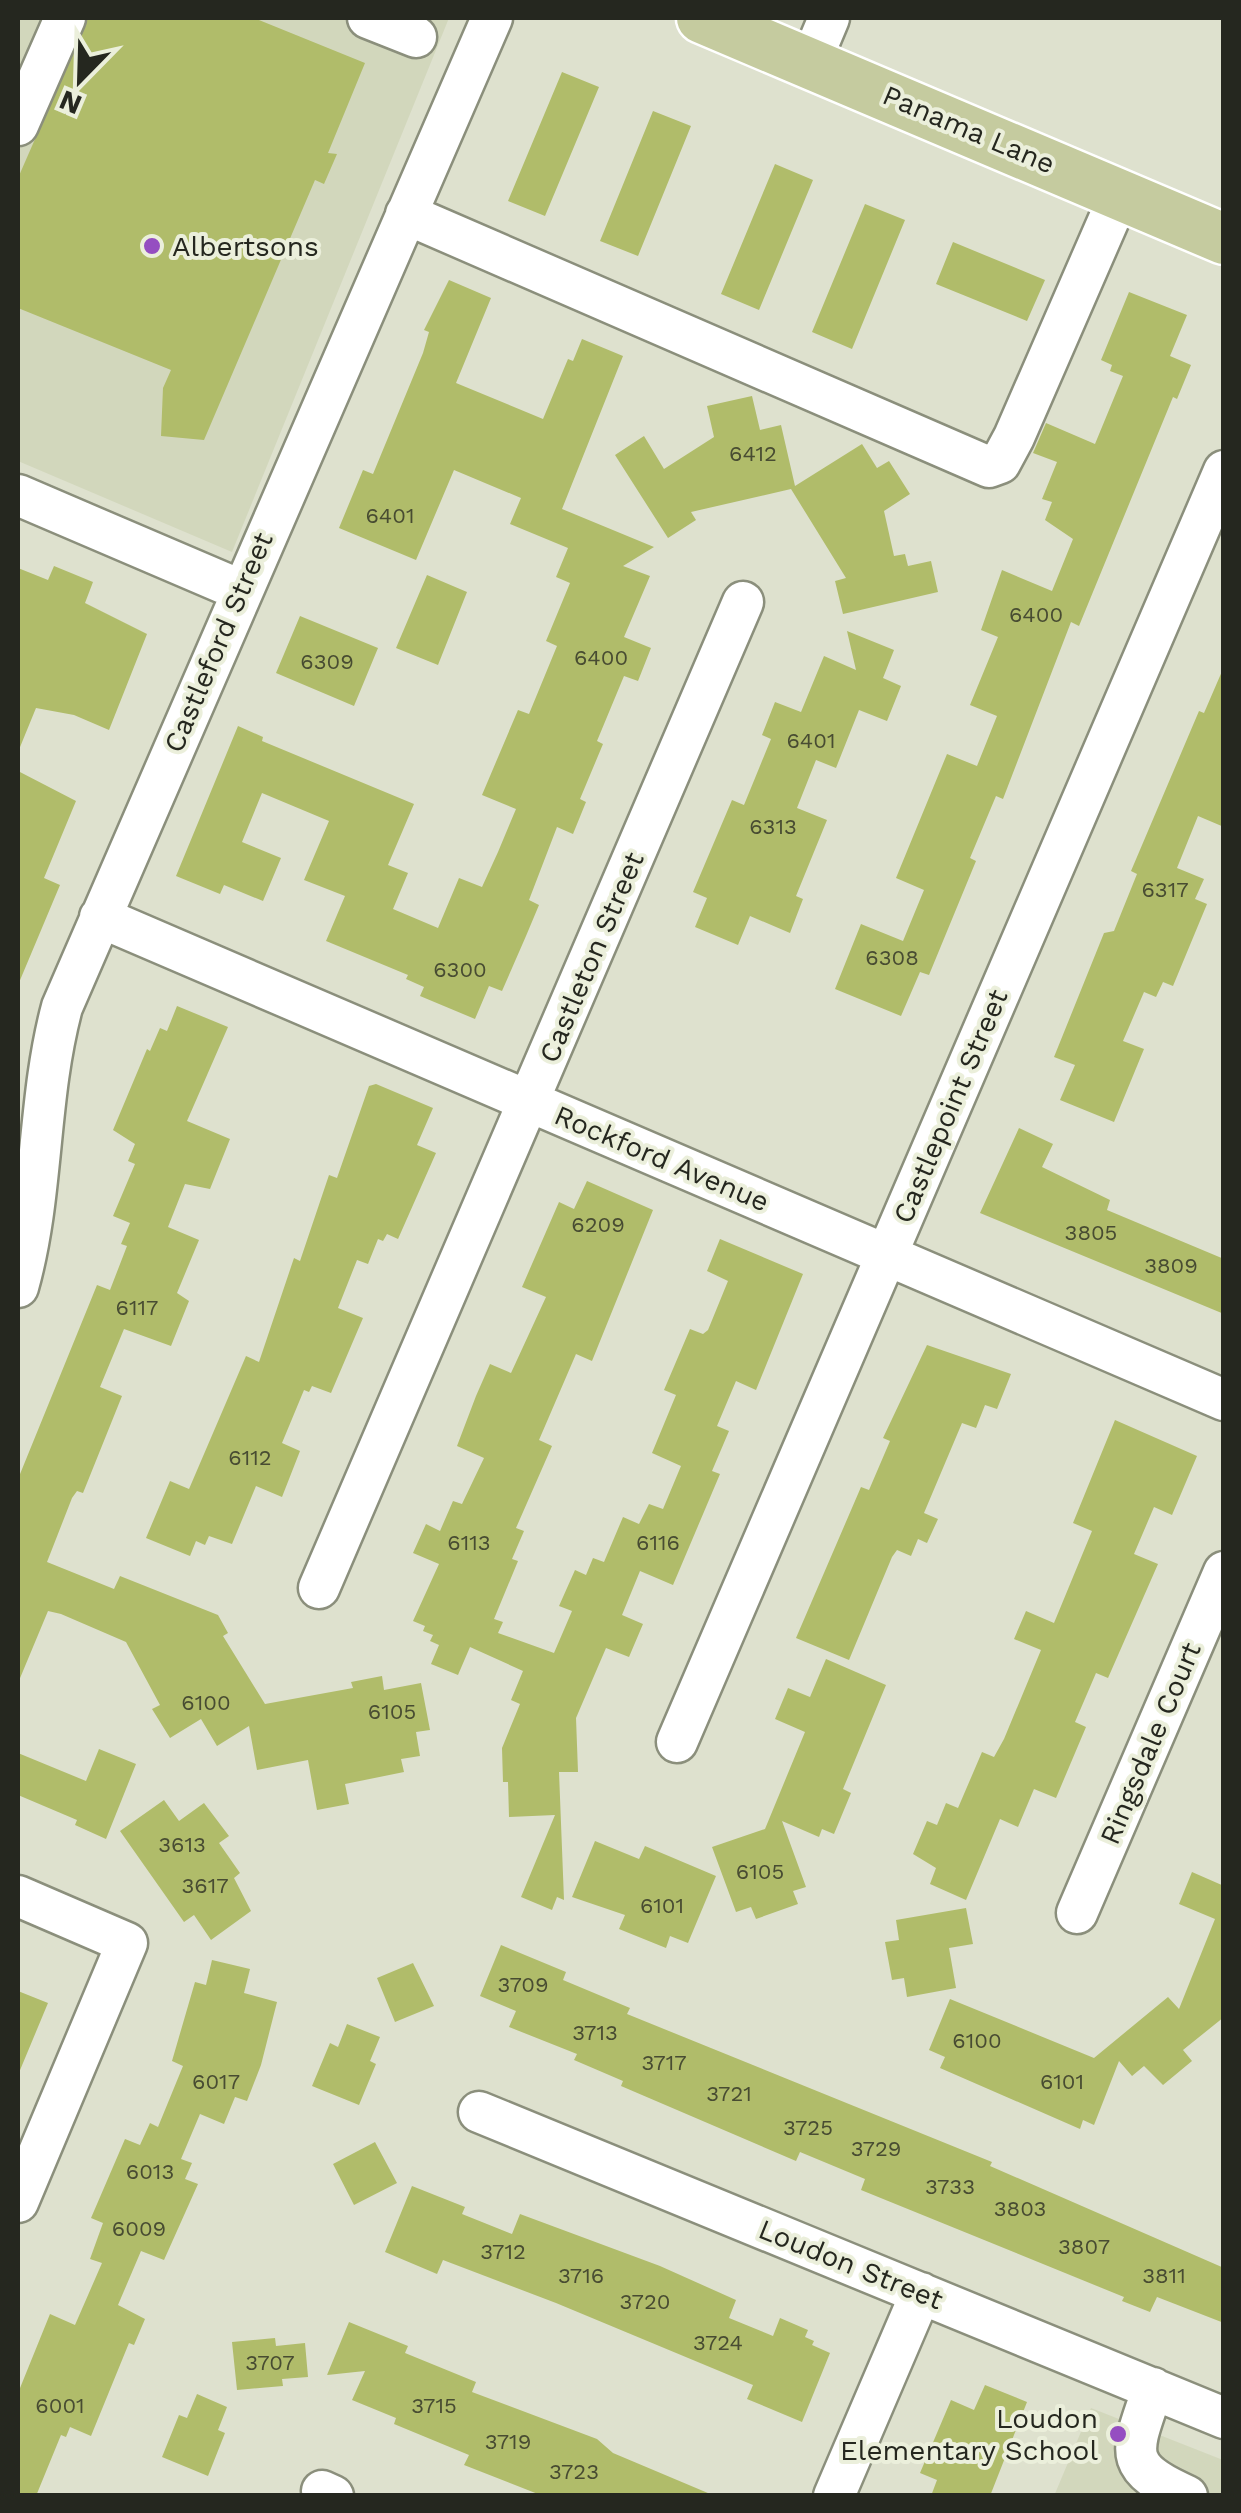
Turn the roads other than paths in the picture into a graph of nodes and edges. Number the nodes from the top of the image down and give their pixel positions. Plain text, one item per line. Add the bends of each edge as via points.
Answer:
1 (64, 18) edge
2 (368, 18) edge
3 (492, 18) edge
4 (709, 18) edge
5 (416, 37) dead end
6 (820, 39) edge
7 (18, 125) edge
8 (1120, 194) junction
9 (406, 214) junction
10 (1224, 239) edge
11 (1224, 470) edge
12 (18, 495) edge
13 (240, 590) junction
14 (743, 602) dead end
15 (100, 917) junction
16 (32, 1054) edge
17 (528, 1101) junction
18 (886, 1255) junction
19 (18, 1287) edge
20 (1224, 1400) edge
21 (1224, 1572) edge
22 (319, 1588) dead end
23 (677, 1742) dead end
24 (18, 1896) edge
25 (1077, 1913) dead end
26 (479, 2112) dead end
27 (18, 2202) edge
28 (920, 2293) junction
29 (1153, 2388) junction
30 (1224, 2418) edge
31 (834, 2496) edge
32 (1187, 2496) edge

1 - 7 street
2 - 5 street
3 - 9 street, Castleford Street
4 - 6 main road, Panama Lane
6 - 8 main road, Panama Lane
8 - 9 street via 1014,437 1000,464 988,467
8 - 10 main road, Panama Lane
9 - 13 street, Castleford Street
11 - 18 street, Castlepoint Street
12 - 13 street
13 - 15 street, Castleford Street
14 - 17 street, Castleton Street
15 - 16 street, Castleford Street via 62,1007
15 - 17 street, Rockford Avenue
16 - 19 street, Castleford Street via 38,1186
17 - 18 street, Rockford Avenue
17 - 22 street, Castleton Street
18 - 20 street, Rockford Avenue
18 - 23 street, Castlepoint Street
21 - 25 street, Ringsdale Court
24 - 27 street via 128,1943
26 - 28 street, Loudon Street
28 - 29 street, Loudon Street
28 - 31 street
29 - 30 street, Loudon Street
29 - 32 street via 1132,2448 1151,2480

